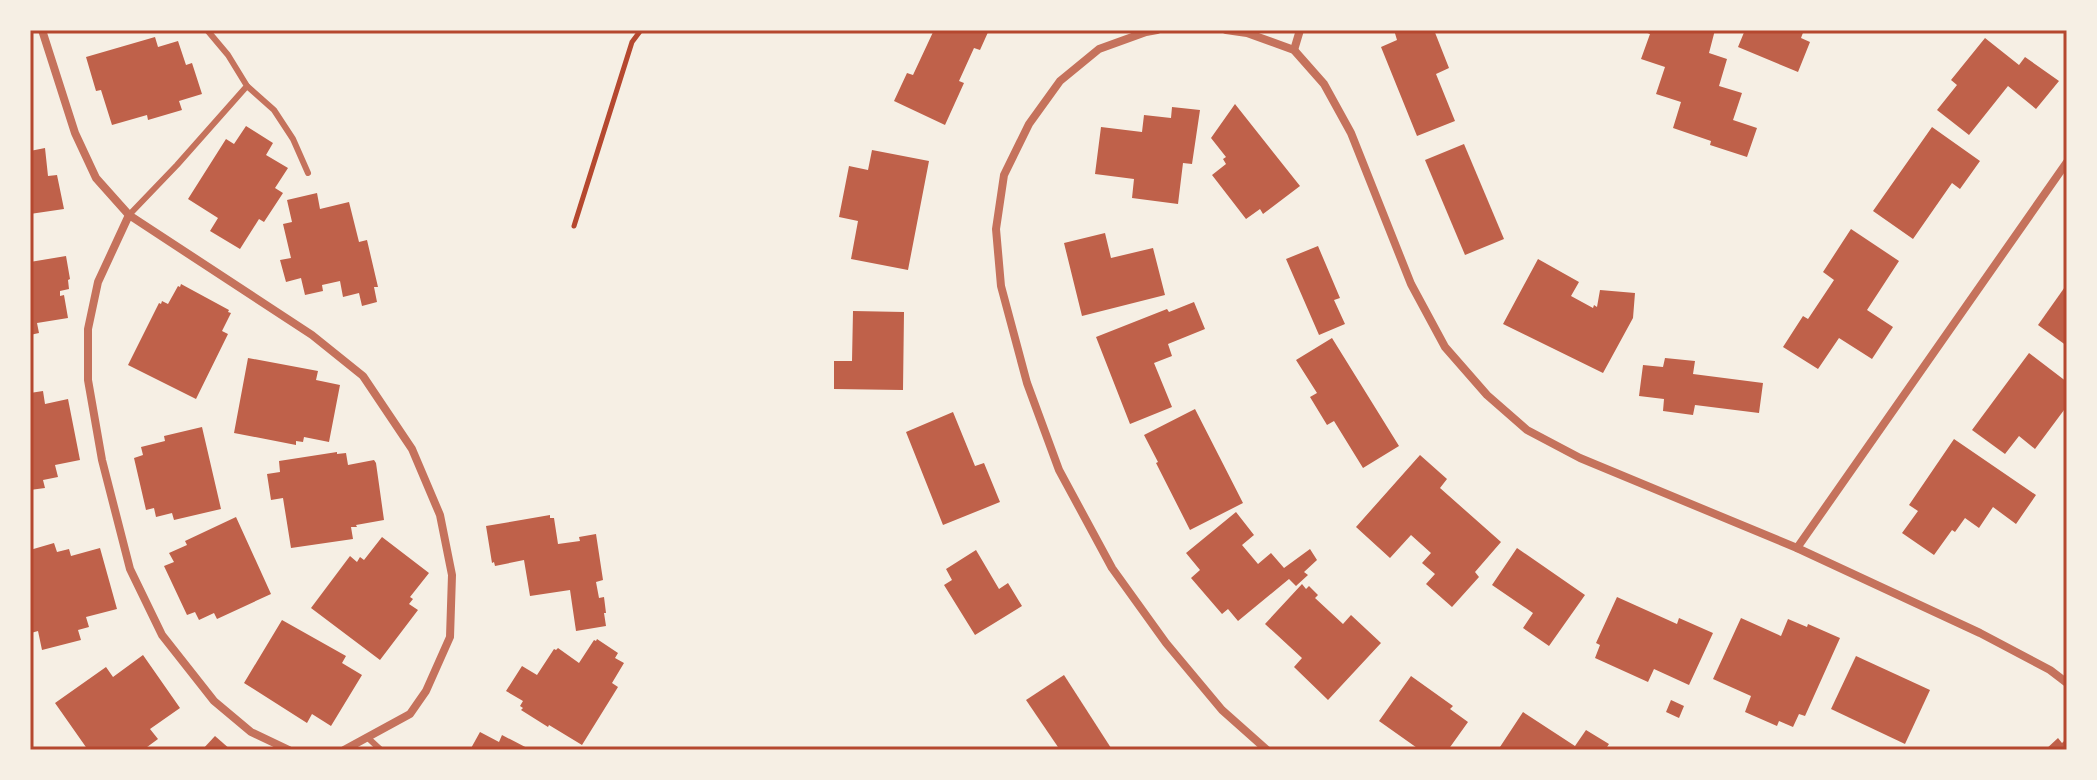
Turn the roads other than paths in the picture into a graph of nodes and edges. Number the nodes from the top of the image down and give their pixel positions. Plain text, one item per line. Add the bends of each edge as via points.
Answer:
1 (42, 30) edge
2 (207, 30) edge
3 (1157, 30) edge
4 (1226, 30) edge
5 (1300, 30) edge
6 (1294, 50) junction
7 (247, 86) junction
8 (2067, 162) edge
9 (308, 173) dead end
10 (129, 215) junction
11 (1797, 548) junction
12 (2067, 683) edge
13 (368, 738) junction
14 (289, 750) edge
15 (344, 750) edge
16 (381, 750) edge
17 (1267, 750) edge

1 - 10 street via 75,133 96,178
2 - 7 lane
3 - 17 street via 1099,49 1060,81 1029,124 1004,175 996,229 1001,286 1027,383 1059,470 1112,568 1222,710
4 - 6 street
5 - 6 street
6 - 11 street via 1324,84 1351,133 1411,284 1445,347 1487,395 1527,430 1580,458
7 - 9 lane via 274,110
7 - 10 lane
8 - 11 street
10 - 13 street via 312,335 363,376 412,449 440,515 452,575 450,637 410,714
10 - 14 street via 98,282 88,329 88,380 130,569 162,635 214,701 251,732
11 - 12 street via 1980,633
13 - 15 street
13 - 16 lane

